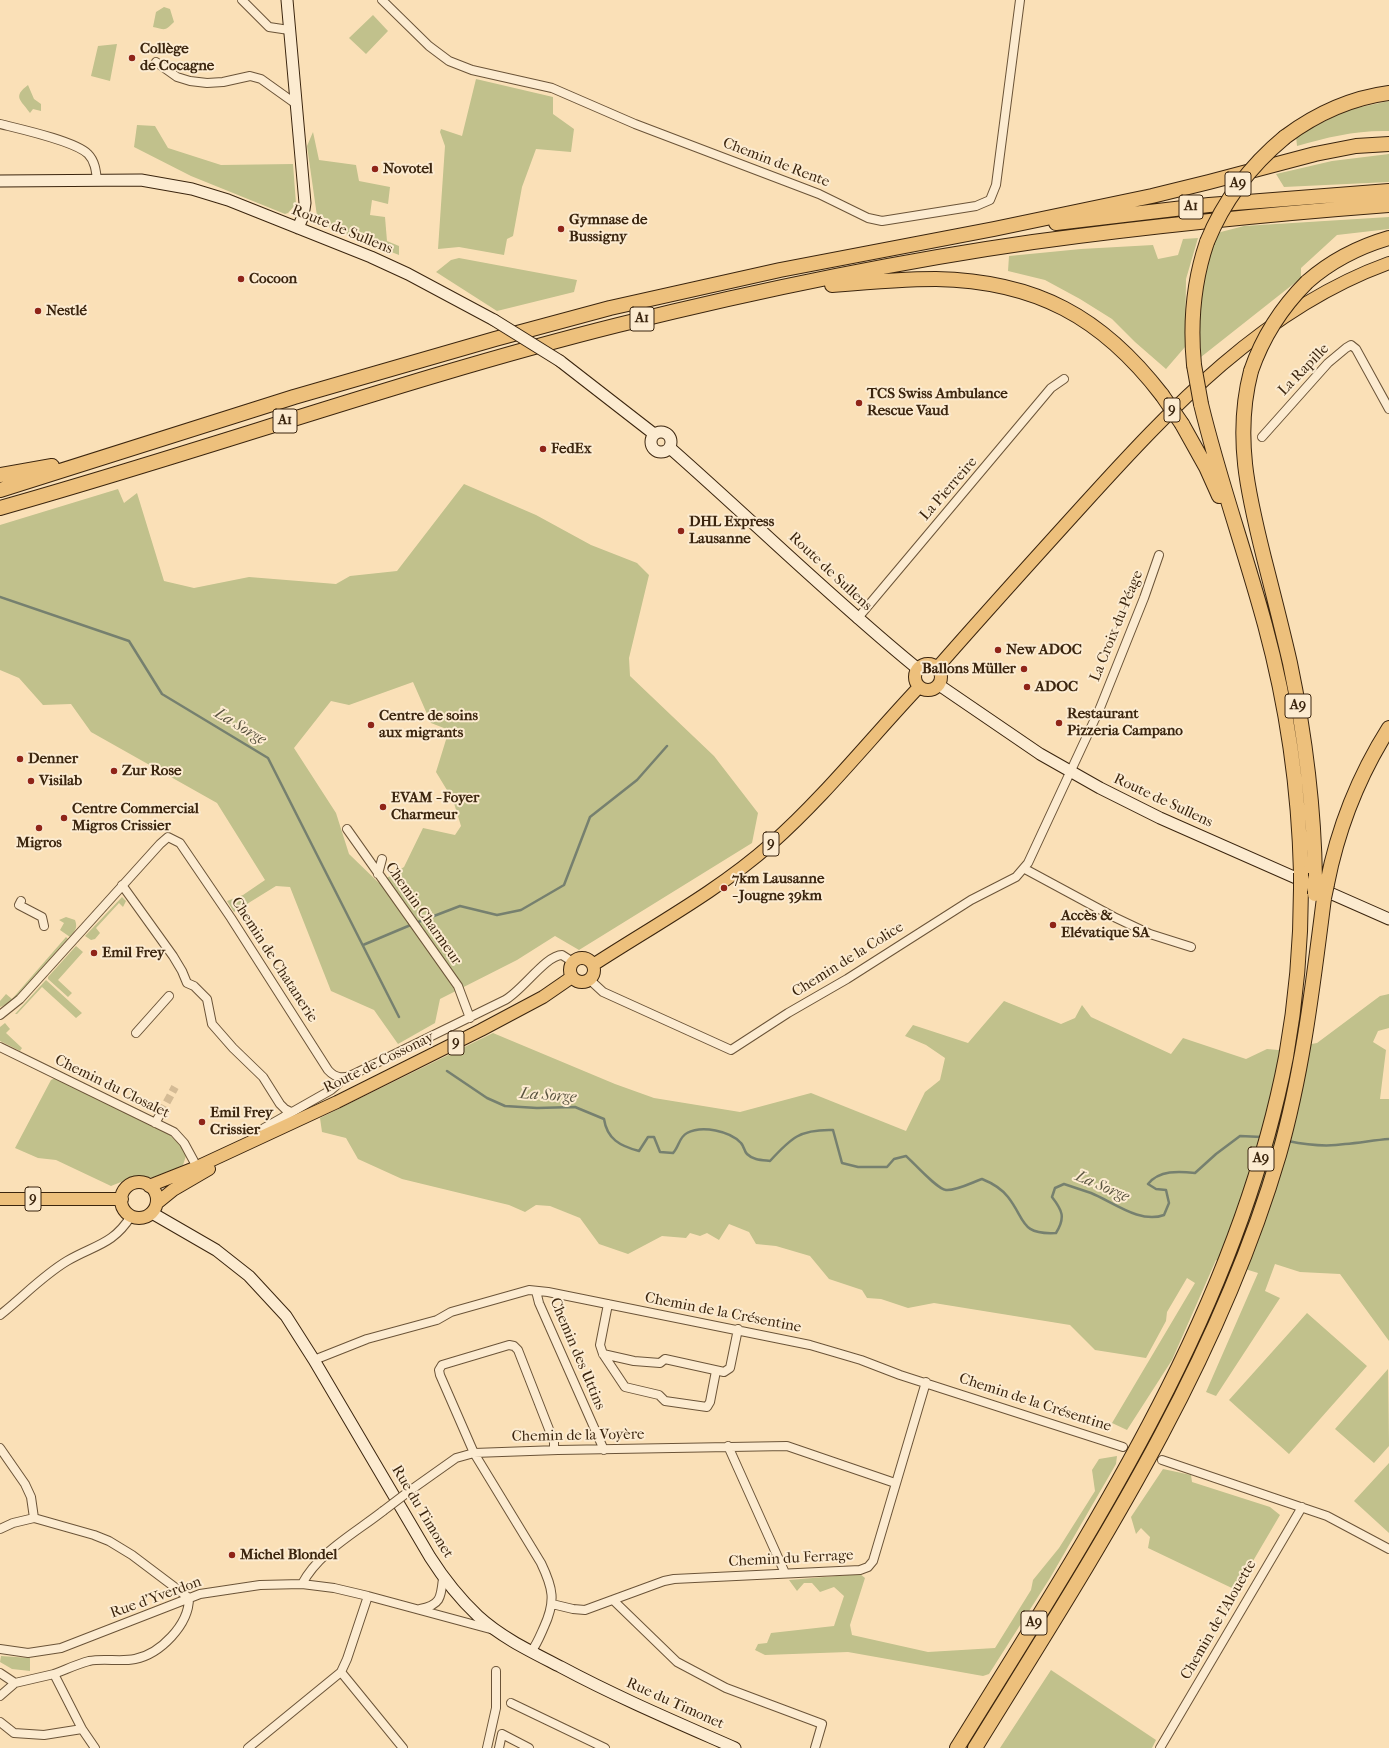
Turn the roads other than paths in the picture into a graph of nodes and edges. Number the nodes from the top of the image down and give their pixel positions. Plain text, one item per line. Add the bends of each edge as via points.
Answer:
1 (242, 0) edge
2 (287, 0) edge
3 (382, 0) edge
4 (1020, 0) edge
5 (289, 30) junction
6 (156, 62) dead end
7 (1389, 92) edge
8 (296, 104) junction
9 (0, 124) edge
10 (1389, 144) edge
11 (97, 180) junction
12 (0, 181) edge
13 (1389, 191) edge
14 (1389, 205) edge
15 (298, 228) junction
16 (994, 229) junction
17 (1389, 238) edge
18 (1389, 263) edge
19 (784, 288) junction
20 (1064, 380) dead end
21 (1389, 409) edge
22 (654, 434) junction
23 (1262, 437) dead end
24 (670, 448) junction
25 (110, 455) junction
26 (0, 475) edge
27 (70, 488) junction
28 (0, 490) edge
29 (0, 508) edge
30 (0, 516) edge
31 (1159, 555) dead end
32 (1247, 563) junction
33 (857, 618) junction
34 (937, 668) junction
35 (918, 669) junction
36 (939, 685) junction
37 (919, 687) junction
38 (1389, 728) edge
39 (1070, 772) junction
40 (347, 829) dead end
41 (382, 859) dead end
42 (1025, 869) junction
43 (378, 874) junction
44 (122, 885) junction
45 (1320, 889) junction
46 (21, 901) dead end
47 (1389, 919) edge
48 (44, 926) dead end
49 (1190, 947) dead end
50 (573, 962) junction
51 (593, 965) junction
52 (572, 977) junction
53 (590, 980) junction
54 (169, 996) dead end
55 (0, 1015) edge
56 (470, 1018) junction
57 (136, 1033) dead end
58 (0, 1047) edge
59 (340, 1078) junction
60 (291, 1112) junction
61 (161, 1113) tunnel mouth
62 (155, 1123) junction
63 (263, 1133) junction
64 (197, 1167) junction
65 (149, 1186) junction
66 (0, 1199) edge
67 (122, 1199) junction
68 (154, 1208) junction
69 (131, 1216) junction
70 (536, 1291) junction
71 (608, 1304) junction
72 (0, 1314) edge
73 (738, 1329) junction
74 (603, 1354) junction
75 (314, 1360) junction
76 (716, 1371) junction
77 (926, 1382) junction
78 (728, 1446) junction
79 (1123, 1447) dead end
80 (0, 1448) edge
81 (554, 1450) junction
82 (604, 1450) junction
83 (474, 1454) junction
84 (1162, 1460) dead end
85 (895, 1484) junction
86 (1302, 1507) junction
87 (34, 1518) junction
88 (0, 1529) edge
89 (1389, 1549) edge
90 (784, 1574) junction
91 (443, 1578) junction
92 (302, 1584) junction
93 (368, 1596) junction
94 (189, 1598) junction
95 (613, 1600) junction
96 (552, 1604) junction
97 (418, 1610) junction
98 (497, 1631) junction
99 (0, 1649) edge
100 (531, 1652) junction
101 (496, 1671) dead end
102 (341, 1672) junction
103 (0, 1673) edge
104 (54, 1674) junction
105 (15, 1683) junction
106 (0, 1696) edge
107 (511, 1703) dead end
108 (0, 1722) edge
109 (82, 1729) junction
110 (95, 1748) edge
111 (248, 1748) edge
112 (403, 1748) edge
113 (487, 1748) edge
114 (499, 1748) edge
115 (529, 1748) edge
116 (605, 1748) edge
117 (735, 1748) edge
118 (815, 1748) edge
119 (957, 1748) edge
120 (975, 1748) edge
121 (1160, 1748) edge

1 - 5 street via 269,27
2 - 5 main road
3 - 4 street, Chemin de Rente via 429,46 449,61 472,70 552,88 635,124 819,194 868,218 882,221 976,206 990,200 996,185
5 - 8 main road
6 - 8 street via 177,77 190,81 223,82 250,76 261,79
7 - 32 highway, A9, bridge via 1352,101 1325,112 1285,137 1262,157 1240,181 1222,210 1207,242 1197,274 1192,325 1194,365 1200,404
8 - 15 main road via 305,203
9 - 11 street via 38,133 83,150 93,161
10 - 16 highway via 1356,146 1315,154 1180,189
11 - 12 main road, Route de Sullens
11 - 15 main road, Route de Sullens via 141,180 192,189 228,200
13 - 16 highway, A1 via 1209,205
14 - 19 highway, A1 via 1197,222 1047,240 878,268
15 - 22 main road, Route de Sullens, bridge via 396,268 494,320 560,361
16 - 25 highway, A1 via 811,263 610,308 309,393
17 - 45 highway, A9, bridge via 1352,252 1327,267 1307,282 1287,304 1270,328 1251,371 1243,416 1244,464 1252,508 1282,632 1302,730
18 - 34 main road, 9 via 1343,282 1294,310 1212,373 1130,453
19 - 27 highway, A1 via 658,315 522,350
19 - 32 highway, bridge via 935,279 986,283 1021,291 1064,308 1099,329 1138,365 1162,395 1182,424 1213,483
20 - 33 street, La Pierreire via 1051,388
21 - 23 street, La Rapille via 1356,349 1351,345 1328,363
22 - 24 main road via 660,431 668,434 672,442
22 - 24 main road via 651,441 655,450 661,452
24 - 33 main road, Route de Sullens
25 - 26 highway
25 - 28 highway, A1
27 - 29 highway, A1
27 - 30 highway
31 - 39 street, La Croix-du-Péage via 1100,708
32 - 119 highway, A9, bridge via 1269,638 1288,725 1298,798 1301,888 1297,976 1286,1056 1270,1129 1226,1259 1190,1343 1130,1459 1061,1579
33 - 35 main road, Route de Sullens
34 - 35 main road via 927,664
34 - 36 main road via 942,678
35 - 37 main road via 915,678
36 - 37 main road via 932,690 923,690
36 - 39 main road, Route de Sullens
37 - 51 main road, 9 via 808,809 770,845 716,886
38 - 45 highway via 1367,765 1346,811
39 - 42 street, Chemin de la Colice
39 - 47 main road, Route de Sullens via 1160,818
40 - 43 street, Chemin Charmeur
41 - 43 street
42 - 49 street via 1143,931
42 - 53 street, Chemin de la Colice via 1016,877 971,900 731,1050 603,992
43 - 56 street, Chemin Charmeur via 458,986
44 - 55 street, Chemin de Chatanerie via 20,999
44 - 59 street, Chemin de Chatanerie via 168,837 180,843 328,1070
44 - 60 street via 173,956 187,983 194,986 207,999 212,1024 263,1077 280,1104
45 - 120 highway, A9 via 1314,972 1295,1090 1279,1154 1245,1254 1203,1350 1144,1466
46 - 48 street via 19,905 42,917
50 - 51 main road via 584,958
50 - 52 main road via 570,969
50 - 56 street via 562,955 551,958 516,993
51 - 53 main road via 595,971
52 - 53 main road via 582,983
52 - 63 main road, Route de Cossonay / 9 via 551,993 481,1030 336,1102
54 - 57 street
56 - 59 street via 354,1074
58 - 62 street, Chemin du Closalet
59 - 60 street via 331,1090
60 - 63 street
61 - 62 street
62 - 64 street, Chemin du Closalet via 174,1132 184,1143
63 - 64 main road, Route de Cossonay / 9
63 - 68 main road, Route de Cossonay / 9 via 173,1190
64 - 65 main road, Route de Cossonay / 9
65 - 67 main road, 9 via 143,1183 131,1185
65 - 68 main road via 155,1193
66 - 67 main road, 9
67 - 69 main road via 124,1209
68 - 69 main road, 9 via 142,1218
68 - 75 main road, Rue du Timonet via 249,1276 286,1316
69 - 72 street via 121,1230 107,1242 68,1260
70 - 71 street, Chemin de la Crésentine
70 - 75 street, Chemin de la Crésentine via 530,1290 451,1312 437,1320 367,1338
70 - 82 street, Chemin des Uttins
71 - 73 street, Chemin de la Crésentine
71 - 74 street via 600,1345
73 - 76 street via 730,1368 724,1372
73 - 77 street, Chemin de la Crésentine via 813,1346
74 - 76 street via 634,1361 660,1362 665,1359
74 - 76 street via 625,1387 659,1395 665,1401 704,1407 710,1402
75 - 91 main road, Rue du Timonet
77 - 79 street, Chemin de la Crésentine
77 - 85 street, Chemin du Ferrage
78 - 82 street, Chemin de la Voyère
78 - 85 street, Chemin de la Voyère via 787,1446
78 - 90 street
80 - 87 street via 25,1484 31,1497
81 - 82 street, Chemin de la Voyère
81 - 83 street, Chemin de la Voyère
81 - 83 street via 554,1442 518,1350 509,1345 442,1365 439,1370
83 - 92 street, Chemin de la Voyère, bridge via 456,1458 408,1492 322,1557
83 - 96 street via 541,1563 551,1588
84 - 86 street
85 - 90 street, Chemin du Ferrage via 873,1561 868,1567 860,1570
86 - 89 street via 1327,1516
86 - 121 street, Chemin de l'Alouette
87 - 88 street
87 - 94 street via 109,1541
90 - 95 street, Chemin du Ferrage via 674,1579
91 - 97 street via 438,1602 430,1608
91 - 98 main road, Rue du Timonet
92 - 93 street, Rue d'Yverdon
92 - 94 street, Rue d'Yverdon via 250,1586
93 - 97 street, Rue d'Yverdon
93 - 102 street
94 - 99 street, Rue d'Yverdon via 61,1648 28,1653
94 - 104 street via 189,1607 181,1623 161,1647 146,1656 129,1660 106,1659 88,1662
95 - 96 street, Chemin du Ferrage via 585,1610
95 - 118 street via 677,1662 726,1688 822,1724
96 - 100 street
97 - 98 street, Rue d'Yverdon
98 - 100 main road, Rue du Timonet
100 - 117 main road, Rue du Timonet via 636,1705
101 - 113 street via 496,1708
102 - 111 street
102 - 112 street
103 - 105 street
104 - 105 street
104 - 109 street
105 - 106 street
107 - 116 street
108 - 109 street via 14,1733 44,1735
109 - 110 street
114 - 115 street via 502,1734

